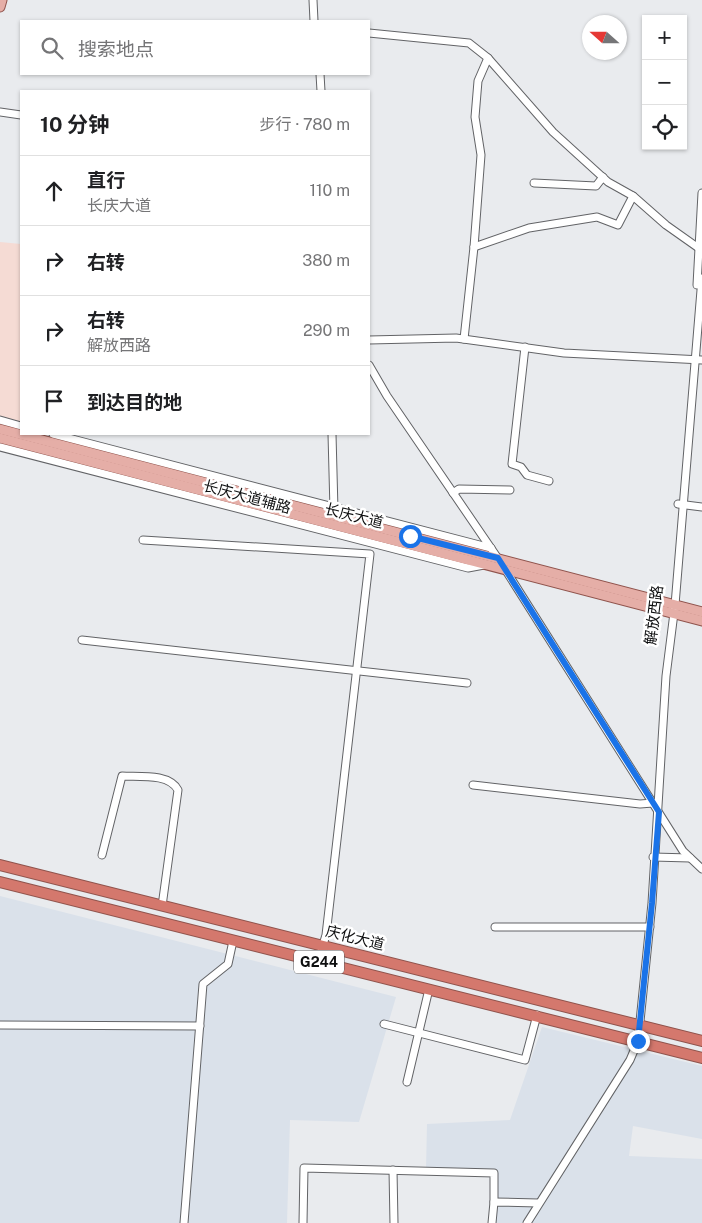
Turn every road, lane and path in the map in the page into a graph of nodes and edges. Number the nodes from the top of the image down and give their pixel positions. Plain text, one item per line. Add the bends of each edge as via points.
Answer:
1 (2, 0) edge
2 (313, 0) edge
3 (318, 0) edge
4 (0, 7) edge
5 (314, 20) edge
6 (318, 20) edge
7 (370, 33) edge
8 (488, 58) junction
9 (316, 75) edge
10 (320, 75) edge
11 (317, 90) edge
12 (321, 90) edge
13 (0, 111) edge
14 (20, 113) edge
15 (603, 177) junction
16 (534, 183) dead end
17 (702, 193) edge
18 (633, 196) junction
19 (474, 247) junction
20 (700, 249) edge
21 (702, 278) edge
22 (464, 339) junction
23 (370, 340) edge
24 (525, 348) junction
25 (696, 360) edge
26 (370, 367) edge
27 (0, 420) edge
28 (20, 426) edge
29 (0, 429) edge
30 (20, 434) edge
31 (23, 435) edge
32 (56, 435) edge
33 (327, 435) edge
34 (332, 435) edge
35 (0, 438) edge
36 (0, 447) edge
37 (549, 481) dead end
38 (510, 490) dead end
39 (453, 493) junction
40 (680, 504) junction
41 (702, 506) edge
42 (332, 515) junction
43 (143, 540) dead end
44 (491, 548) junction
45 (498, 558) junction
46 (488, 564) junction
47 (505, 569) junction
48 (672, 608) junction
49 (702, 612) edge
50 (702, 621) edge
51 (82, 640) dead end
52 (356, 670) junction
53 (467, 683) dead end
54 (474, 785) dead end
55 (656, 807) junction
56 (102, 855) dead end
57 (654, 857) junction
58 (690, 858) junction
59 (0, 865) edge
60 (702, 869) edge
61 (0, 882) edge
62 (162, 906) junction
63 (495, 927) dead end
64 (648, 927) junction
65 (233, 941) junction
66 (323, 945) junction
67 (318, 961) junction
68 (429, 989) junction
69 (537, 1015) junction
70 (384, 1024) dead end
71 (0, 1025) edge
72 (637, 1025) junction
73 (200, 1026) junction
74 (419, 1033) junction
75 (635, 1040) junction
76 (702, 1041) edge
77 (702, 1058) edge
78 (406, 1082) dead end
79 (393, 1170) junction
80 (494, 1202) junction
81 (538, 1203) junction
82 (184, 1223) edge
83 (303, 1223) edge
84 (394, 1223) edge
85 (492, 1223) edge
86 (527, 1223) edge

1 - 4 main road
2 - 5 street
3 - 6 street
7 - 8 street via 469,43
8 - 15 street via 553,132
8 - 19 street via 478,81 475,117 481,155
9 - 11 street
10 - 12 street
13 - 14 street
15 - 16 street via 596,186
15 - 18 street
17 - 20 street, 解放西路
18 - 19 street via 618,225 597,217 529,228
18 - 20 street
19 - 22 street
20 - 25 street, 解放西路
21 - 25 street, 解放西路
22 - 23 street
22 - 24 street
24 - 25 street
24 - 37 street via 512,464 527,476
25 - 40 street, 解放西路
26 - 39 street
27 - 28 street
29 - 30 main road, 长庆大道
31 - 42 main road, 长庆大道
32 - 42 street, 长庆大道辅路
33 - 42 street
34 - 42 street
35 - 42 main road, 长庆大道
36 - 46 street, 长庆大道辅路 via 468,568
38 - 39 street via 459,489
39 - 44 street
40 - 41 street
40 - 48 street, 解放西路
42 - 44 street, 长庆大道辅路
42 - 45 main road, 长庆大道
42 - 46 main road, 长庆大道
43 - 52 street via 370,554
44 - 45 street
45 - 47 street
45 - 48 main road, 长庆大道
46 - 47 main road, 长庆大道
47 - 48 main road, 长庆大道
47 - 55 street
48 - 49 main road, 长庆大道
48 - 50 main road, 长庆大道
48 - 55 street, 解放西路 via 663,655
51 - 52 street
52 - 53 street
52 - 66 street
54 - 55 street
55 - 57 street, 解放西路
55 - 58 street
56 - 62 street via 122,776 162,779 174,784 178,790
57 - 58 street
57 - 64 street, 解放西路
58 - 60 street
59 - 62 highway, 庆化大道 / G244
61 - 65 highway, G244
62 - 66 highway, 庆化大道 / G244
63 - 64 street
64 - 72 street, 解放西路
65 - 67 highway, G244
65 - 73 street via 228,964 203,984
66 - 67 street
66 - 72 highway, 庆化大道 / G244
67 - 68 highway, G244
68 - 69 highway, G244
68 - 74 street
69 - 74 street via 525,1060
69 - 75 highway, G244
70 - 74 street
71 - 73 street
72 - 75 street, 解放西路
72 - 76 highway, 庆化大道 / G244
73 - 82 street
74 - 78 street
75 - 77 highway, G244
75 - 81 street, 解放西路 via 625,1068
79 - 80 street via 494,1173
79 - 83 street via 304,1168
79 - 84 street
80 - 81 street
80 - 85 street
81 - 86 street, 解放西路

